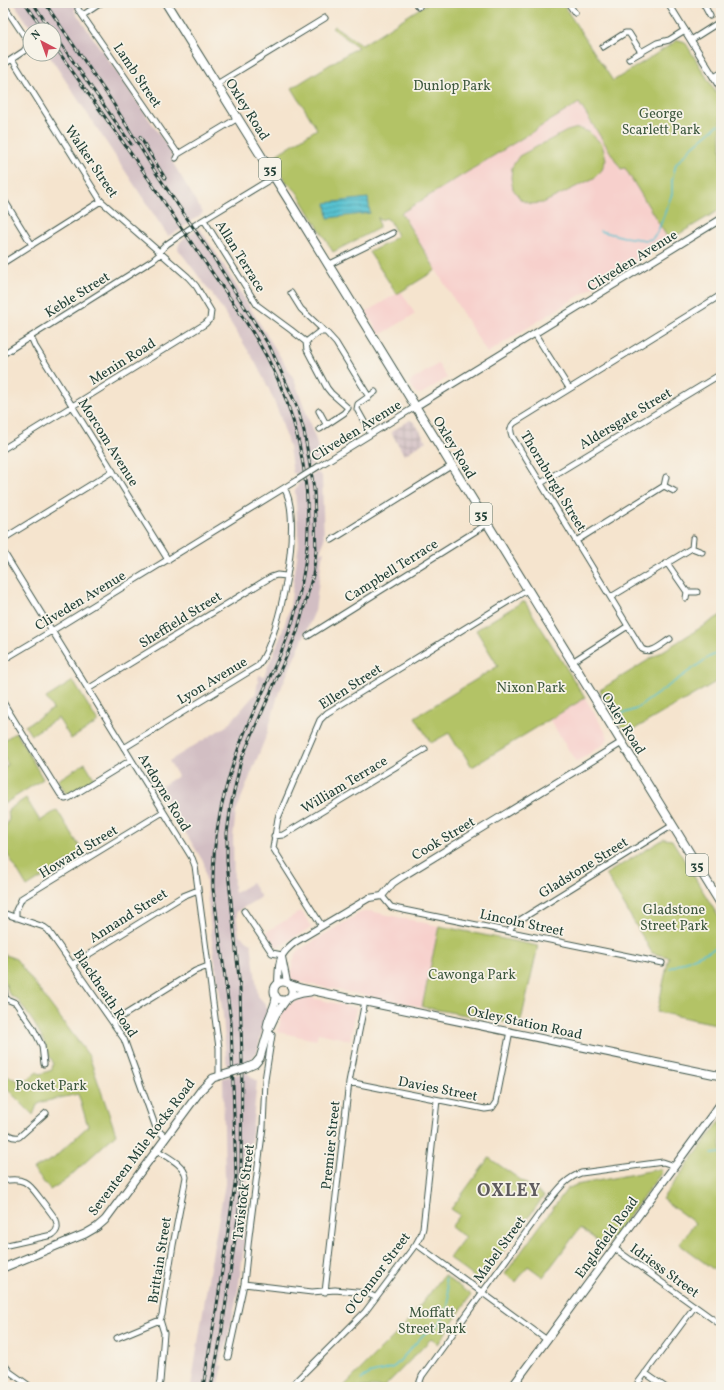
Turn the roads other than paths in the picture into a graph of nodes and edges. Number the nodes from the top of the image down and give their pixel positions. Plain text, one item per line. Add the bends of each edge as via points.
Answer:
1 (101, 3) edge
2 (166, 3) edge
3 (668, 3) edge
4 (703, 3) edge
5 (3, 4) edge
6 (570, 4) edge
7 (78, 8) dead end
8 (575, 13) dead end
9 (83, 14) junction
10 (710, 16) dead end
11 (325, 18) dead end
12 (721, 21) edge
13 (685, 30) junction
14 (691, 40) junction
15 (603, 47) dead end
16 (641, 52) junction
17 (12, 59) junction
18 (629, 59) dead end
19 (3, 65) edge
20 (721, 73) edge
21 (714, 77) junction
22 (217, 84) junction
23 (721, 89) edge
24 (238, 118) junction
25 (274, 177) junction
26 (3, 198) edge
27 (101, 201) junction
28 (721, 219) edge
29 (204, 220) junction
30 (393, 233) dead end
31 (32, 245) junction
32 (160, 252) junction
33 (3, 263) edge
34 (328, 265) junction
35 (290, 293) dead end
36 (721, 295) edge
37 (211, 316) joint
38 (324, 331) junction
39 (535, 334) junction
40 (31, 337) junction
41 (306, 342) junction
42 (3, 354) edge
43 (721, 374) edge
44 (569, 388) junction
45 (375, 392) dead end
46 (369, 396) junction
47 (73, 406) junction
48 (415, 407) junction
49 (348, 408) junction
50 (356, 410) junction
51 (319, 411) dead end
52 (326, 424) junction
53 (320, 429) dead end
54 (371, 434) junction
55 (3, 449) edge
56 (451, 466) junction
57 (113, 471) junction
58 (666, 477) dead end
59 (541, 483) junction
60 (664, 486) junction
61 (284, 488) junction
62 (674, 491) dead end
63 (487, 524) junction
64 (693, 538) dead end
65 (3, 539) edge
66 (332, 540) dead end
67 (576, 541) junction
68 (692, 548) junction
69 (3, 550) edge
70 (702, 552) dead end
71 (5, 559) edge
72 (168, 560) junction
73 (667, 563) junction
74 (286, 576) junction
75 (527, 590) junction
76 (687, 592) junction
77 (697, 592) dead end
78 (611, 597) junction
79 (686, 598) dead end
80 (628, 626) junction
81 (53, 631) junction
82 (308, 636) dead end
83 (670, 639) dead end
84 (3, 660) edge
85 (572, 662) junction
86 (88, 689) junction
87 (3, 702) edge
88 (622, 743) junction
89 (124, 748) junction
90 (425, 749) dead end
91 (131, 760) junction
92 (163, 812) junction
93 (673, 825) junction
94 (274, 836) junction
95 (198, 890) junction
96 (382, 896) junction
97 (721, 904) edge
98 (244, 911) dead end
99 (3, 913) edge
100 (16, 918) junction
101 (322, 926) junction
102 (510, 931) junction
103 (282, 955) junction
104 (662, 963) dead end
105 (73, 964) junction
106 (208, 966) junction
107 (278, 983) junction
108 (288, 983) junction
109 (3, 986) edge
110 (324, 993) junction
111 (276, 996) junction
112 (288, 998) junction
113 (3, 999) edge
114 (365, 1002) junction
115 (113, 1022) junction
116 (268, 1031) junction
117 (510, 1031) junction
118 (44, 1064) dead end
119 (221, 1075) junction
120 (721, 1076) edge
121 (349, 1082) junction
122 (437, 1100) junction
123 (721, 1103) edge
124 (46, 1113) dead end
125 (3, 1130) edge
126 (166, 1138) junction
127 (157, 1150) junction
128 (675, 1166) junction
129 (3, 1181) edge
130 (416, 1244) junction
131 (3, 1246) edge
132 (614, 1248) junction
133 (16, 1262) junction
134 (3, 1268) edge
135 (3, 1273) edge
136 (244, 1284) junction
137 (325, 1292) junction
138 (482, 1292) junction
139 (375, 1297) junction
140 (694, 1306) junction
141 (160, 1320) junction
142 (721, 1325) edge
143 (117, 1338) dead end
144 (547, 1340) junction
145 (228, 1357) dead end
146 (3, 1363) edge
147 (645, 1373) junction
148 (31, 1387) edge
149 (158, 1387) edge
150 (290, 1387) edge
151 (418, 1387) edge
152 (512, 1387) edge
153 (635, 1387) edge
154 (665, 1387) edge

1 - 9 street
2 - 22 main road, Oxley Road / 35
3 - 13 street
4 - 10 street
5 - 17 street via 27,40 27,48
6 - 8 street
7 - 9 street, Lamb Street
9 - 24 street, Lamb Street via 177,156
11 - 22 street
12 - 14 street
13 - 14 street
13 - 16 street
14 - 21 street
15 - 16 street via 629,33
16 - 18 street
17 - 19 street
17 - 27 street, Walker Street
20 - 21 street
21 - 23 street
22 - 24 main road, Oxley Road / 35
24 - 25 main road, Oxley Road / 35
25 - 29 street, Allan Terrace
25 - 34 main road, Oxley Road / 35
26 - 31 street
27 - 31 street
27 - 32 street, Walker Street
28 - 39 street, Cliveden Avenue
29 - 32 street, Allan Terrace via 167,244
29 - 41 street, Allan Terrace via 257,305
30 - 34 street
31 - 33 street
32 - 37 street, Walker Street via 196,286 212,311
32 - 40 street, Keble Street via 153,260
34 - 48 main road, Oxley Road / 35
35 - 38 street via 301,309
36 - 44 street, Thornburgh Street
37 - 47 street, Menin Road via 205,324
38 - 41 street
38 - 46 street via 333,338
39 - 44 street
39 - 48 street, Cliveden Avenue
40 - 42 street, Keble Street
40 - 47 street, Morcom Avenue
41 - 49 street via 307,350 327,388
43 - 59 street, Aldersgate Street
44 - 59 street, Thornburgh Street via 511,427 512,436
45 - 46 street
46 - 50 street via 358,404
47 - 55 street, Menin Road
47 - 57 street, Morcom Avenue
48 - 54 street, Cliveden Avenue
48 - 56 main road, Oxley Road / 35
49 - 50 street
49 - 52 street
50 - 54 street
51 - 52 street
52 - 53 street
54 - 61 street, Cliveden Avenue, bridge
56 - 63 main road, Oxley Road / 35
56 - 66 street
57 - 65 street
57 - 72 street, Morcom Avenue
58 - 60 street
59 - 67 street, Thornburgh Street
60 - 62 street
60 - 67 street
61 - 72 street, Cliveden Avenue
61 - 74 street, Lyon Avenue via 290,500 291,532
63 - 75 main road, Oxley Road / 35
63 - 82 street, Campbell Terrace
64 - 68 street
67 - 78 street, Thornburgh Street
68 - 70 street
68 - 73 street
69 - 71 street, Ardoyne Road
71 - 81 street, Ardoyne Road
72 - 81 street, Cliveden Avenue
73 - 76 street
73 - 78 street
74 - 86 street, Sheffield Street via 271,577
74 - 89 street, Lyon Avenue via 278,620 258,666
75 - 85 main road, Oxley Road / 35
75 - 94 street, Ellen Street via 327,712 320,720 278,818
76 - 77 street
76 - 79 street
78 - 80 street, Thornburgh Street
80 - 83 street, Thornburgh Street via 646,652
80 - 85 street
81 - 84 street, Cliveden Avenue
81 - 86 street, Ardoyne Road
85 - 88 main road, Oxley Road / 35
86 - 89 street, Ardoyne Road
87 - 91 street via 65,799
88 - 93 main road, Oxley Road / 35
88 - 96 street, Cook Street via 402,876
89 - 91 street, Ardoyne Road
90 - 94 street, William Terrace via 283,835
91 - 92 street, Ardoyne Road
92 - 95 street, Ardoyne Road via 192,858
92 - 100 street, Howard Street via 22,898 16,910
93 - 97 main road, Oxley Road / 35
93 - 102 street, Gladstone Street via 515,923
94 - 101 street, Ellen Street via 274,851
95 - 105 street, Annand Street via 183,896
95 - 106 street, Ardoyne Road
96 - 101 street via 369,898
96 - 102 street, Lincoln Street via 390,907
98 - 103 street via 272,953
99 - 100 street, Blackheath Road
100 - 105 street, Blackheath Road via 48,930
101 - 103 street via 295,942
102 - 104 street, Lincoln Street
103 - 107 street via 278,966
103 - 108 street
105 - 115 street, Blackheath Road
106 - 115 street via 195,971
106 - 119 street, Ardoyne Road
107 - 108 main road
107 - 111 main road via 274,988
108 - 110 main road, Oxley Station Road
108 - 112 main road via 292,989
109 - 113 street
110 - 112 main road, Oxley Station Road via 303,993
110 - 114 main road, Oxley Station Road
111 - 112 main road via 281,1000
111 - 116 main road, Seventeen Mile Rocks Road via 267,1024
112 - 116 main road, Seventeen Mile Rocks Road
113 - 118 street via 16,1003 33,1028 42,1046
114 - 117 main road, Oxley Station Road
114 - 121 street, Premier Street
115 - 126 street, Blackheath Road via 129,1048 156,1128
116 - 119 main road, Seventeen Mile Rocks Road, bridge via 260,1058 255,1064
116 - 136 street, Tavistock Street via 272,1035
117 - 120 main road, Oxley Station Road
117 - 122 street, Davies Street via 496,1102 492,1108
119 - 126 main road, Seventeen Mile Rocks Road via 207,1083
121 - 122 street, Davies Street
121 - 137 street, Premier Street
122 - 130 street, O'Connor Street via 423,1228
123 - 128 main road, Englefield Road
124 - 125 street via 18,1137 10,1137
126 - 127 main road, Seventeen Mile Rocks Road
127 - 133 main road, Seventeen Mile Rocks Road via 113,1211 97,1227
127 - 141 street, Brittain Street via 180,1166 186,1177
128 - 132 main road, Englefield Road
128 - 138 street, Mabel Street via 663,1162 572,1176 545,1206
129 - 131 street via 20,1180 31,1186 58,1225 57,1230 48,1236
130 - 138 street
130 - 139 street, O'Connor Street
132 - 140 street, Idriess Street
132 - 144 main road, Englefield Road
133 - 134 main road, Seventeen Mile Rocks Road
133 - 135 main road, Seventeen Mile Rocks Road
136 - 137 street
136 - 145 street, Tavistock Street
137 - 139 street via 335,1290 366,1293
138 - 144 street
138 - 151 street, Mabel Street via 422,1376
139 - 150 street, O'Connor Street via 365,1312
140 - 142 street, Idriess Street
140 - 147 street
141 - 143 street
141 - 149 street, Brittain Street via 164,1333
144 - 152 main road, Englefield Road
146 - 148 street via 10,1372
147 - 153 street
147 - 154 street

